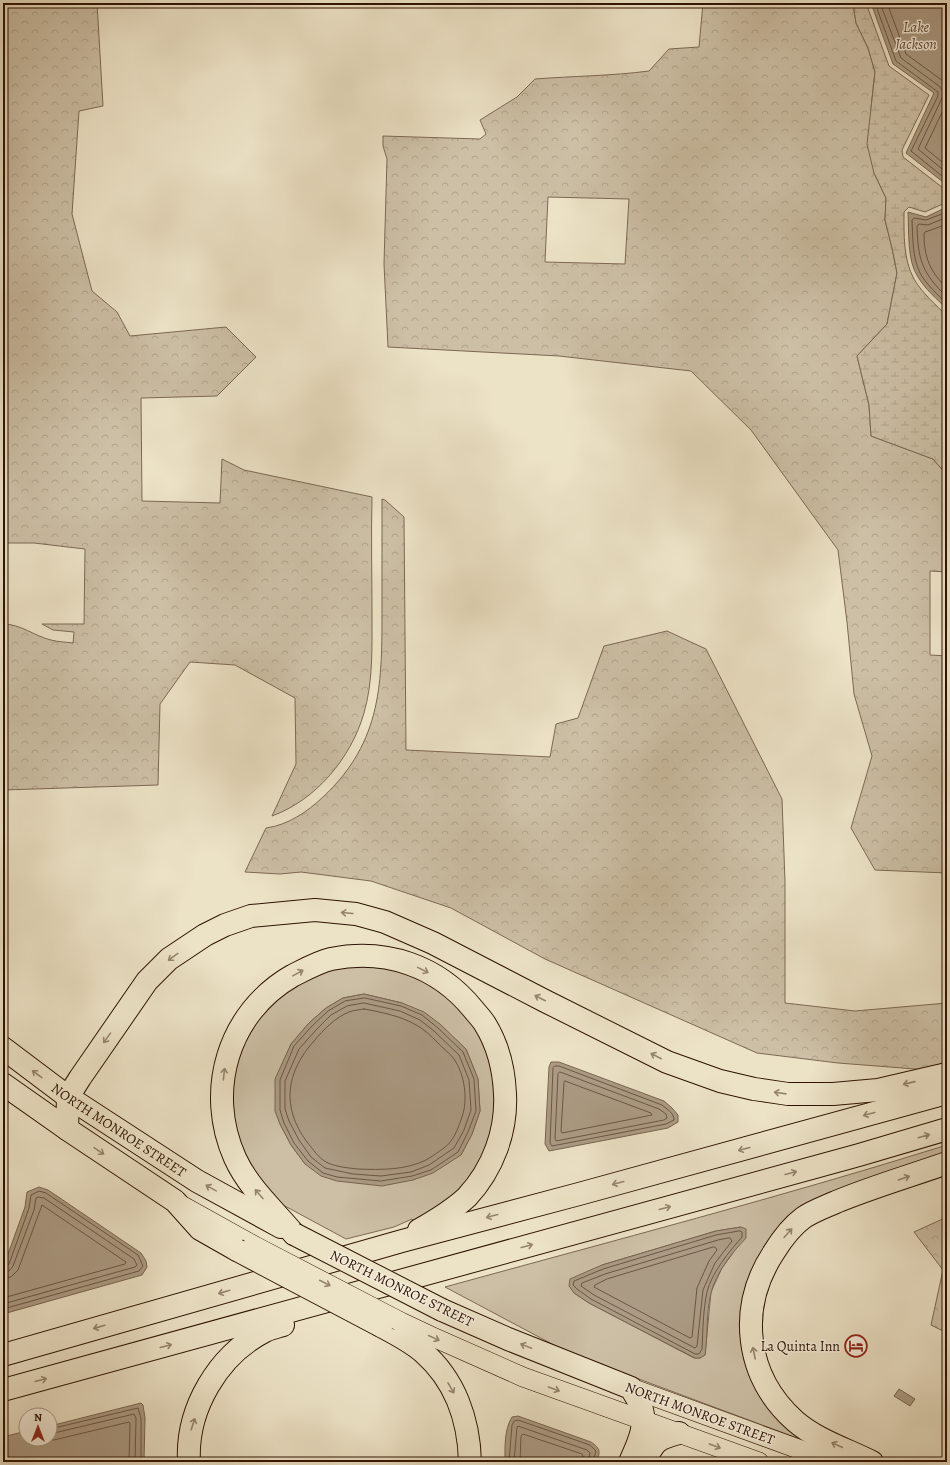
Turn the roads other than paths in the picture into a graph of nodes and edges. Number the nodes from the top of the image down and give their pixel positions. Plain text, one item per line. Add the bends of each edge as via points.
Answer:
1 (3, 1048) edge
2 (947, 1074) edge
3 (3, 1084) edge
4 (947, 1093) edge
5 (68, 1097) junction
6 (66, 1129) junction
7 (947, 1129) edge
8 (947, 1163) edge
9 (294, 1234) junction
10 (402, 1241) junction
11 (448, 1268) junction
12 (390, 1324) junction
13 (3, 1355) edge
14 (630, 1388) junction
15 (3, 1390) edge
16 (643, 1420) junction
17 (679, 1433) junction
18 (188, 1462) edge
19 (470, 1462) edge
20 (630, 1462) edge
21 (644, 1462) edge
22 (759, 1462) edge
23 (834, 1462) edge
24 (872, 1462) edge

5 -> 1 highway, NORTH MONROE STREET
2 -> 5 highway via 878,1090 833,1094 788,1094 720,1081 667,1062 433,943 385,922 356,914 315,910 251,916 205,935 170,959 147,981
3 - 6 highway, NORTH MONROE STREET
4 -> 10 highway
5 - 6 highway
9 -> 5 highway, NORTH MONROE STREET via 198,1181
6 -> 12 highway, NORTH MONROE STREET, bridge via 175,1201 200,1229 245,1247
11 -> 7 highway
24 -> 8 highway via 807,1431 780,1407 764,1383 752,1348 750,1324 754,1297 767,1262 783,1238 804,1217 846,1198
9 -> 10 highway via 254,1188 236,1159 225,1130 221,1099 225,1065 236,1035 255,1007 278,985 303,970 330,959 385,957 413,965 441,978 463,997 485,1024 504,1076 502,1130 496,1152 486,1171 466,1197
14 -> 9 highway, NORTH MONROE STREET, bridge via 442,1310
10 -> 13 highway
15 -> 11 highway
18 -> 11 highway via 191,1430 206,1388 221,1366 242,1346 266,1330 424,1284
12 -> 16 main road, NORTH MONROE STREET via 433,1338 523,1377
12 -> 19 highway, NORTH MONROE STREET via 423,1352 449,1383 468,1429
14 - 16 highway via 641,1406
14 - 23 main road, NORTH MONROE STREET
16 - 17 main road, NORTH MONROE STREET
16 - 20 highway
17 - 21 highway via 657,1441
17 -> 22 main road, NORTH MONROE STREET

